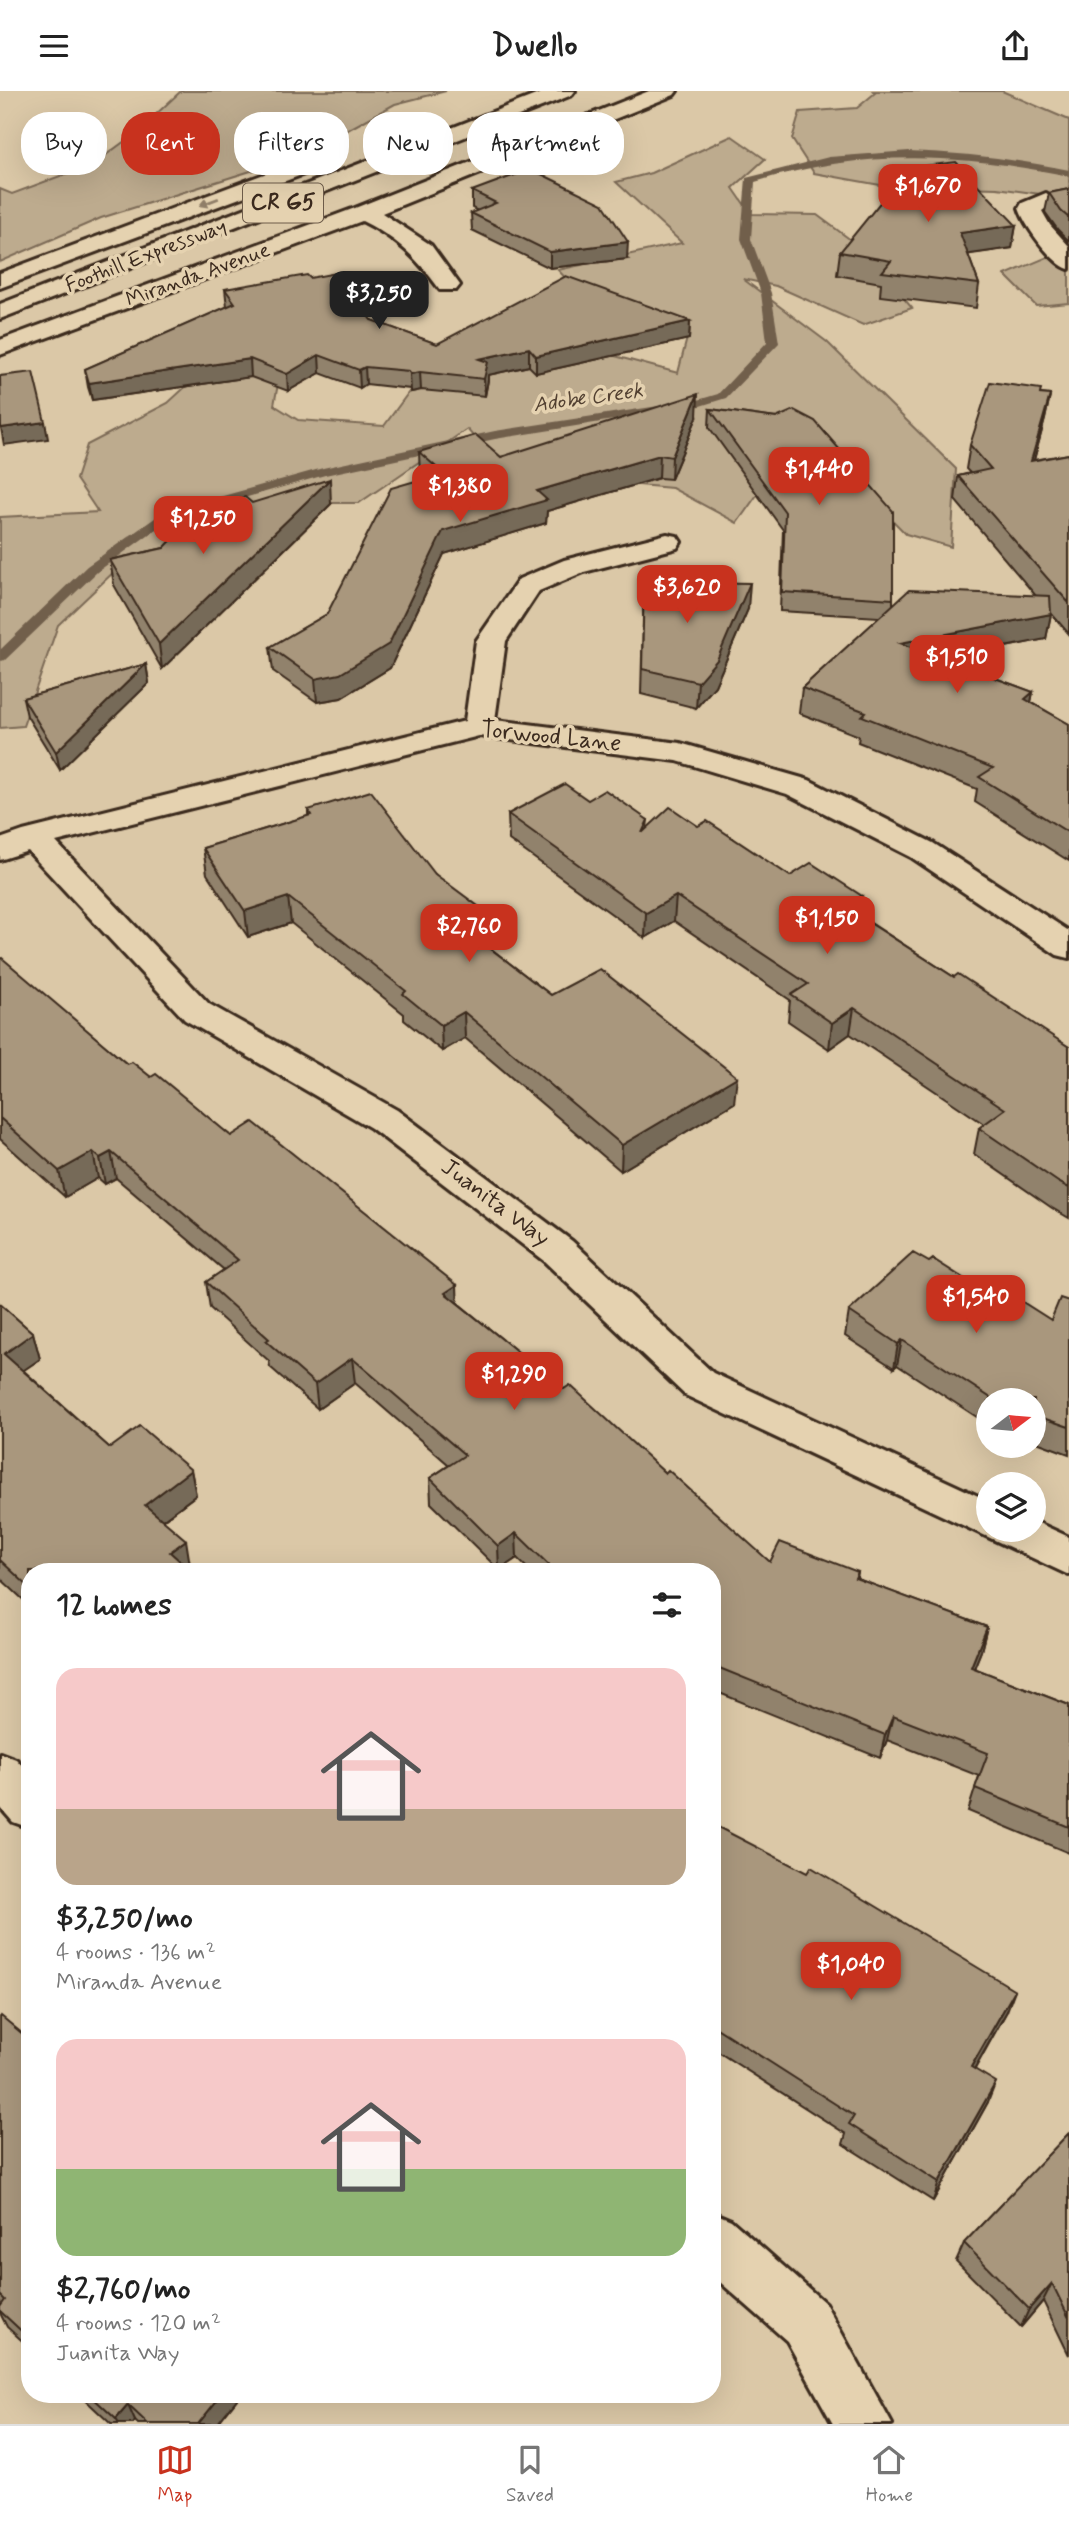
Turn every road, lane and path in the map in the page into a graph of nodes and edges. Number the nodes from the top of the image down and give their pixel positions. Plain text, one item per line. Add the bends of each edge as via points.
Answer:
1 (565, 91) edge
2 (667, 91) edge
3 (281, 175) edge
4 (1046, 200) dead end
5 (363, 213) junction
6 (1069, 262) edge
7 (0, 281) edge
8 (449, 285) dead end
9 (0, 313) edge
10 (0, 348) edge
11 (667, 543) dead end
12 (479, 727) junction
13 (17, 844) edge
14 (1069, 947) edge
15 (976, 1514) edge
16 (1037, 1542) edge
17 (1069, 1557) edge
18 (0, 1775) edge
19 (21, 1797) edge
20 (721, 2247) edge
21 (864, 2424) edge

1 - 9 main road, Foothill Expressway / CR G5
2 - 5 main road, Miranda Avenue
3 -> 7 main road, Foothill Expressway / CR G5
4 - 6 main road via 1030,208 1034,224
5 - 8 main road via 391,226 433,258
5 - 10 main road, Miranda Avenue
11 - 12 main road via 574,566 529,585 491,641
12 - 13 main road, Torwood Lane
12 - 14 main road, Torwood Lane via 680,752 798,787 922,850
13 - 15 main road, Juanita Way via 197,1012 383,1119 558,1251 699,1384
16 - 17 main road
18 - 19 main road
20 - 21 main road via 806,2322

